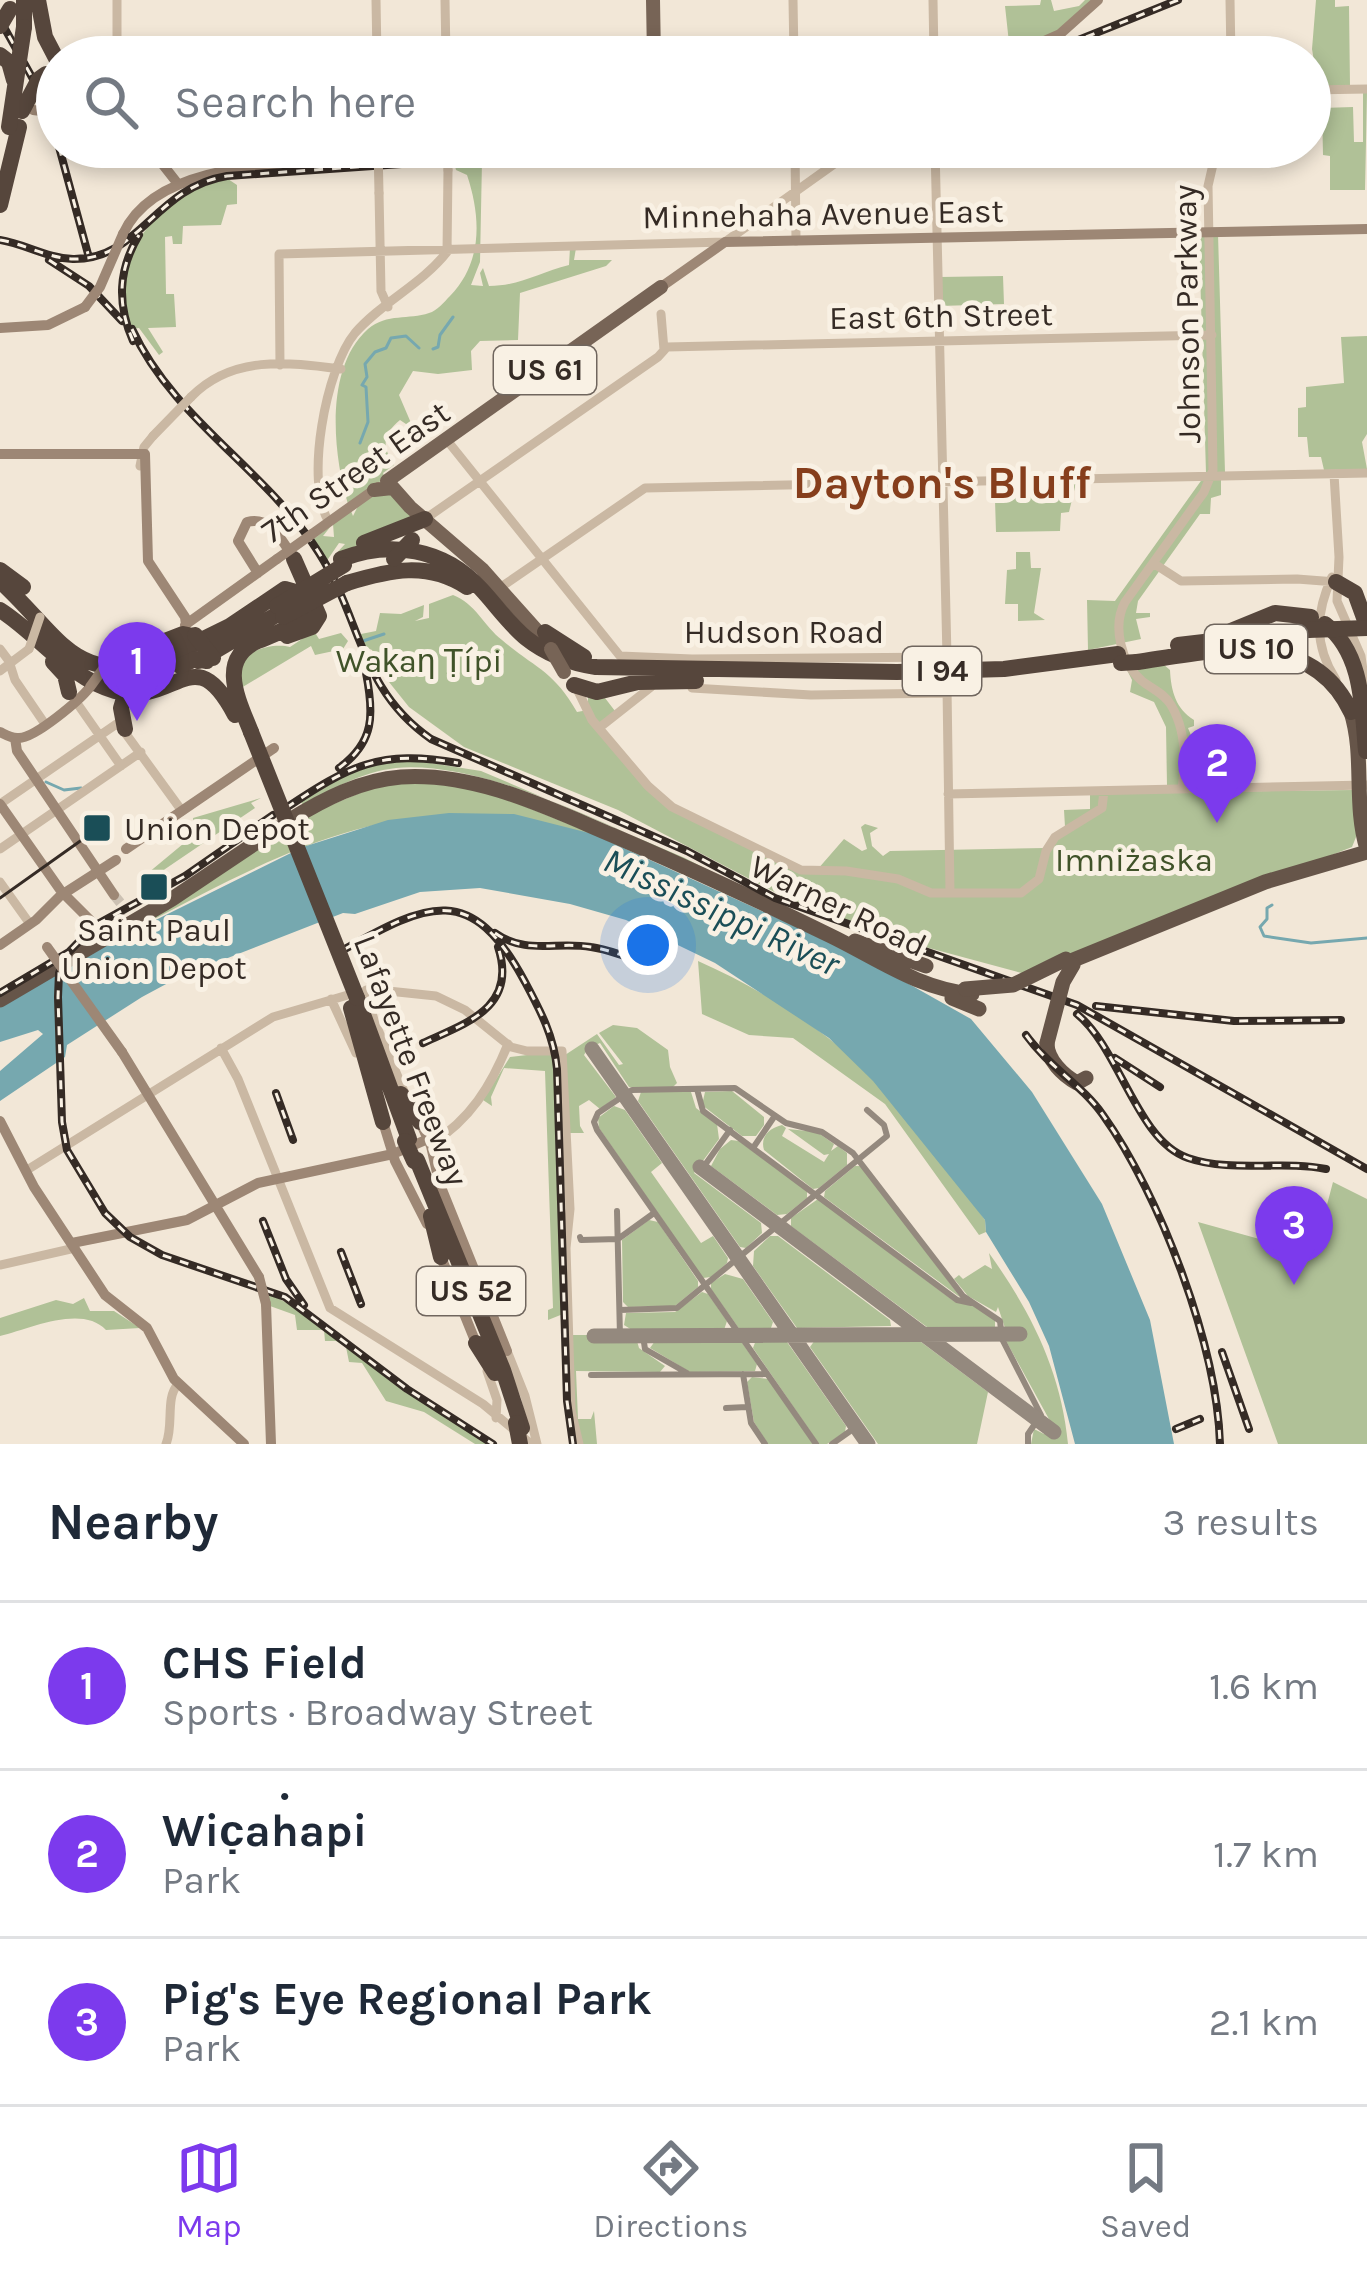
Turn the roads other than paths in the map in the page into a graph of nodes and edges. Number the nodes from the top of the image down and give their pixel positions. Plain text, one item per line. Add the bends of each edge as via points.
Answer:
1 (36, 0) edge
2 (117, 0) edge
3 (376, 0) edge
4 (446, 0) edge
5 (653, 0) edge
6 (794, 0) edge
7 (933, 0) edge
8 (1100, 0) edge
9 (1234, 2) edge
10 (16, 3) edge
11 (0, 26) edge
12 (28, 34) junction
13 (44, 36) edge
14 (117, 36) edge
15 (377, 36) edge
16 (446, 36) edge
17 (654, 36) edge
18 (794, 36) edge
19 (933, 36) edge
20 (1055, 36) edge
21 (1062, 36) edge
22 (1232, 36) edge
23 (0, 55) edge
24 (36, 84) edge
25 (1367, 89) edge
26 (1331, 90) edge
27 (17, 115) edge
28 (0, 165) edge
29 (165, 168) edge
30 (208, 168) edge
31 (378, 168) edge
32 (448, 168) edge
33 (796, 168) edge
34 (830, 168) edge
35 (935, 168) edge
36 (1212, 168) edge
37 (796, 177) junction
38 (812, 181) junction
39 (176, 182) junction
40 (796, 191) junction
41 (0, 205) edge
42 (1367, 229) edge
43 (1209, 232) junction
44 (936, 239) junction
45 (796, 241) junction
46 (725, 242) junction
47 (380, 250) junction
48 (441, 252) junction
49 (665, 281) joint
50 (387, 306) junction
51 (662, 314) dead end
52 (2, 327) edge
53 (1212, 335) junction
54 (939, 343) junction
55 (664, 348) junction
56 (280, 364) junction
57 (340, 367) junction
58 (450, 445) junction
59 (142, 451) junction
60 (0, 456) edge
61 (1367, 473) edge
62 (1334, 474) junction
63 (1212, 476) junction
64 (481, 478) junction
65 (942, 482) junction
66 (383, 486) junction
67 (425, 521) junction
68 (329, 522) junction
69 (541, 559) junction
70 (287, 562) junction
71 (1153, 563) junction
72 (346, 570) junction
73 (258, 573) junction
74 (0, 575) edge
75 (1333, 580) junction
76 (502, 587) junction
77 (1367, 588) edge
78 (17, 603) edge
79 (282, 608) junction
80 (0, 622) edge
81 (262, 622) junction
82 (1313, 627) junction
83 (1367, 630) edge
84 (200, 643) junction
85 (555, 646) junction
86 (0, 649) edge
87 (947, 658) junction
88 (1130, 658) junction
89 (70, 660) junction
90 (1365, 660) edge
91 (5, 668) edge
92 (158, 668) junction
93 (760, 675) junction
94 (229, 684) junction
95 (96, 686) junction
96 (579, 689) junction
97 (947, 690) junction
98 (73, 697) junction
99 (1351, 712) junction
100 (118, 722) junction
101 (45, 724) junction
102 (598, 728) junction
103 (0, 732) edge
104 (99, 735) junction
105 (15, 738) junction
106 (274, 748) dead end
107 (1366, 751) edge
108 (141, 752) junction
109 (121, 766) junction
110 (36, 778) junction
111 (1182, 789) junction
112 (1104, 791) junction
113 (1364, 791) edge
114 (948, 794) junction
115 (0, 804) edge
116 (59, 809) junction
117 (182, 811) junction
118 (284, 822) junction
119 (22, 835) junction
120 (0, 849) edge
121 (1367, 849) edge
122 (127, 850) dead end
123 (115, 859) dead end
124 (1317, 864) junction
125 (1367, 865) edge
126 (99, 870) junction
127 (0, 882) edge
128 (950, 893) junction
129 (64, 894) junction
130 (114, 895) tunnel mouth
131 (31, 926) junction
132 (97, 929) junction
133 (0, 948) edge
134 (1068, 962) junction
135 (353, 995) junction
136 (972, 997) junction
137 (0, 998) edge
138 (507, 1041) junction
139 (221, 1048) junction
140 (527, 1051) junction
141 (544, 1051) junction
142 (498, 1067) junction
143 (1086, 1078) dead end
144 (148, 1092) junction
145 (1, 1117) edge
146 (383, 1122) joint
147 (411, 1143) junction
148 (416, 1162) junction
149 (30, 1175) junction
150 (279, 1181) junction
151 (218, 1206) junction
152 (71, 1242) junction
153 (441, 1257) junction
154 (0, 1262) edge
155 (479, 1282) junction
156 (476, 1343) junction
157 (507, 1351) joint
158 (178, 1384) junction
159 (489, 1411) junction
160 (525, 1437) edge
161 (166, 1444) edge
162 (244, 1444) edge
163 (271, 1444) edge
164 (579, 1444) edge

1 - 12 highway
1 - 13 highway
2 - 14 street
3 - 15 street
4 - 16 street
5 - 17 main road
6 - 18 street
7 - 19 street
8 - 20 main road
8 - 21 main road
9 - 22 street
10 - 11 highway, bridge
10 - 12 highway
12 - 27 highway
23 - 27 highway, bridge via 12,69
24 - 27 highway, bridge
25 - 26 street
27 - 28 highway
27 - 41 highway
29 - 39 main road
30 - 39 main road
31 - 47 street, bridge
32 - 48 street, bridge
33 - 37 street
34 - 38 street, 7th Street East
35 - 44 street
36 - 43 street, Johnson Parkway
37 - 38 street
37 - 40 street
38 - 40 street, 7th Street East
39 - 52 main road, bridge via 121,233 103,282 80,308 44,326
40 - 45 street
40 - 46 street, 7th Street East
42 - 43 main road, Minnehaha Avenue East
43 - 44 main road, Minnehaha Avenue East
43 - 53 street, Johnson Parkway
44 - 45 main road, Minnehaha Avenue East
44 - 54 street
45 - 46 main road, Minnehaha Avenue East
46 - 48 street, Minnehaha Avenue East
46 - 49 main road, 7th Street East
47 - 48 street, Minnehaha Avenue East
47 - 50 street
47 - 56 street, Minnehaha Avenue East via 279,254
48 - 50 street
49 - 58 main road, 7th Street East / US 61
50 - 57 street
51 - 55 street
53 - 54 street, East 6th Street
53 - 63 street, Johnson Parkway
54 - 55 street, East 6th Street
54 - 65 street
55 - 64 street
56 - 57 street
56 - 59 street, bridge via 230,367
57 - 68 street via 321,426
58 - 64 street
58 - 66 main road, 7th Street East / US 61
59 - 60 main road
59 - 84 main road via 148,561
61 - 62 street
62 - 63 street
62 - 75 street
63 - 65 street
63 - 71 street, Johnson Parkway
64 - 67 street
64 - 69 street
65 - 69 street via 643,489
65 - 87 street
66 - 67 main road
66 - 68 main road, 7th Street East
67 - 72 highway
67 - 72 highway, bridge via 394,559
67 - 76 main road
68 - 70 main road, 7th Street East, bridge
69 - 76 street
69 - 87 street, Hudson Road via 628,657
70 - 73 main road, 7th Street East
70 - 73 main road via 266,522 250,520 238,545
70 - 94 highway via 318,607 318,620 250,651
71 - 75 street via 1184,581
71 - 111 street, Johnson Parkway via 1121,610 1118,635 1137,676 1174,711 1185,758
72 - 79 highway, I 94, bridge
72 - 79 highway, I 94, bridge via 317,572
72 - 93 highway, I 94 via 446,575 522,644 574,670
72 - 93 highway, I 94 via 394,548 428,554 477,585 527,639 570,662
73 - 84 main road, 7th Street East
74 - 78 highway
74 - 89 highway
75 - 77 highway
75 - 83 highway via 1355,593
75 - 90 street
75 - 99 street via 1319,610 1319,643
76 - 85 main road
78 - 89 highway, I 94
78 - 91 street, bridge via 29,649
78 - 92 highway via 97,677 147,682
79 - 81 highway, I 94
79 - 92 highway, I 94
79 - 94 highway via 235,652
80 - 89 highway, I 94
80 - 98 highway via 60,669
81 - 92 highway
81 - 95 highway, I 94 via 169,680
82 - 83 highway, I 94, bridge
82 - 88 highway, I 94
82 - 88 highway, I 94
82 - 107 highway, US 10 via 1344,643 1352,659
84 - 92 highway, bridge via 195,659
84 - 92 highway, bridge via 184,634 134,653 130,663
84 - 94 highway, Lafayette Freeway
84 - 95 main road, 7th Street East, bridge via 111,658
85 - 93 highway via 623,666
85 - 96 main road, bridge
86 - 91 street
87 - 97 street, bridge
88 - 93 highway, I 94 via 975,679
88 - 99 highway, US 10 via 1273,650 1325,676
89 - 92 highway, I 94
89 - 95 highway, I 94
90 - 107 street
91 - 101 street
92 - 94 highway via 276,594 297,591 302,617 243,649
92 - 100 highway, bridge via 126,695
93 - 96 highway
94 - 95 highway via 194,676 146,692
94 - 135 highway, Lafayette Freeway / US 52, bridge
95 - 98 main road, 7th Street East
96 - 102 street
97 - 102 street via 646,689
97 - 114 street
98 - 101 main road, 7th Street East
98 - 104 street
99 - 113 highway, US 10
100 - 104 street
100 - 108 street
101 - 105 main road, 7th Street East
102 - 128 street via 678,812 783,864
103 - 105 main road
104 - 109 street
104 - 110 street
105 - 110 main road
106 - 117 main road
107 - 113 highway, US 10
108 - 109 street
108 - 117 street
109 - 116 street
110 - 115 street
110 - 116 main road
111 - 112 street
111 - 113 street
112 - 114 street
112 - 128 street via 1102,808 1052,841 1030,888
113 - 121 highway, US 10
113 - 124 highway via 1355,844
114 - 128 street
115 - 119 main road
116 - 119 street
116 - 126 main road
117 - 122 main road
118 - 132 highway, Warner Road via 190,888
118 - 136 highway, Warner Road via 384,779 430,777 493,789 677,863 901,974
118 - 136 highway, Warner Road via 374,775 470,777 926,966 908,968
119 - 120 street
119 - 129 main road
121 - 124 highway, Warner Road
123 - 126 main road
124 - 125 highway
124 - 134 highway, Warner Road
124 - 134 highway, Warner Road
126 - 129 main road
126 - 130 main road
127 - 131 street
129 - 131 main road
129 - 132 main road
131 - 133 main road
131 - 144 main road, bridge
132 - 137 highway, Warner Road
134 - 136 highway, Warner Road, bridge
134 - 143 highway, bridge via 1047,1043 1051,1060 1072,1080
135 - 138 street via 412,991 448,1000
135 - 139 street via 277,1015
135 - 146 highway
135 - 147 highway, Lafayette Freeway / US 52
135 - 147 highway, Lafayette Freeway / US 52
138 - 140 street
138 - 141 street
138 - 142 street
138 - 147 street via 453,1122
139 - 144 street
139 - 150 street
140 - 141 street
140 - 142 street
141 - 164 street via 562,1051 571,1404
142 - 147 street via 469,1113
144 - 149 street
144 - 151 main road
145 - 149 main road
146 - 147 main road
147 - 148 highway, Lafayette Freeway / US 52, bridge
147 - 150 main road
147 - 153 main road
147 - 155 main road via 439,1183
148 - 153 highway
148 - 155 highway
148 - 160 highway, Lafayette Freeway / US 52
149 - 152 main road
150 - 151 main road
150 - 159 street via 330,1308
151 - 152 main road via 189,1224
151 - 163 main road, bridge via 266,1304
152 - 154 street
152 - 158 main road via 110,1301 150,1331
153 - 156 main road
155 - 157 main road
156 - 159 street via 497,1400
156 - 160 highway
157 - 160 highway
158 - 161 street
158 - 162 main road
159 - 160 street

